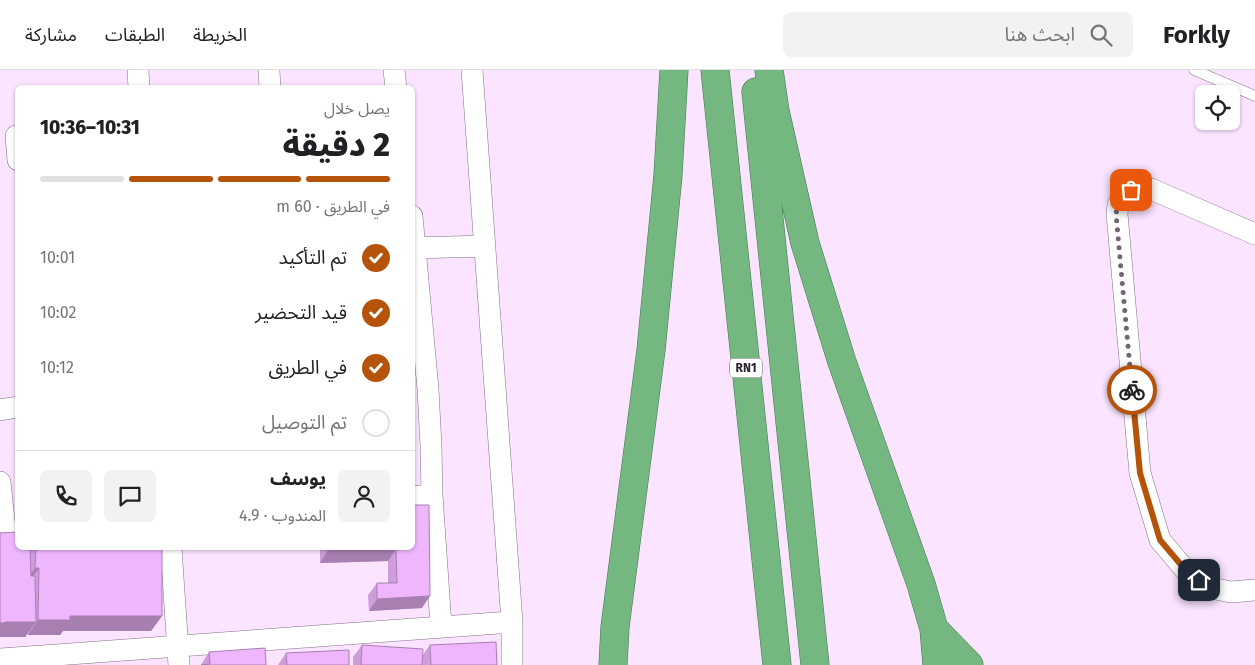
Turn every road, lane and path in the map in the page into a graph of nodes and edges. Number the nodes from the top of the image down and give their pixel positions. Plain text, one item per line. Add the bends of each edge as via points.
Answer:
1 (138, 70) edge
2 (269, 70) edge
3 (394, 70) edge
4 (472, 70) edge
5 (674, 70) edge
6 (715, 70) edge
7 (753, 70) edge
8 (769, 70) edge
9 (1194, 70) edge
10 (139, 85) edge
11 (270, 85) edge
12 (396, 85) edge
13 (1255, 96) edge
14 (11, 136) edge
15 (15, 150) edge
16 (1255, 234) edge
17 (485, 246) junction
18 (415, 248) edge
19 (420, 368) edge
20 (15, 408) edge
21 (0, 410) edge
22 (0, 482) edge
23 (422, 496) edge
24 (8, 529) edge
25 (171, 550) edge
26 (1255, 590) edge
27 (512, 622) junction
28 (441, 626) junction
29 (615, 627) junction
30 (934, 629) junction
31 (178, 655) edge
32 (0, 659) edge
33 (512, 665) edge
34 (597, 665) edge
35 (614, 665) edge
36 (778, 665) edge
37 (815, 665) edge
38 (937, 665) edge
39 (970, 665) edge

1 - 10 street
2 - 11 street
3 - 12 street
4 - 17 street
5 - 29 highway via 668,175 651,350
6 - 36 highway, RN1
7 - 37 highway
8 - 30 highway via 805,243 842,362
9 - 13 lane
14 - 15 street
16 - 26 street via 1152,189 1131,190 1122,197 1116,214 1140,473 1160,540 1188,573 1211,588 1232,592
17 - 18 street
17 - 27 street
18 - 19 street
19 - 23 street via 432,446
20 - 21 street
22 - 24 street
23 - 28 street
25 - 31 street
27 - 28 street
27 - 33 street
28 - 31 street
29 - 34 highway
29 - 35 highway
30 - 38 highway
30 - 39 highway
31 - 32 street

